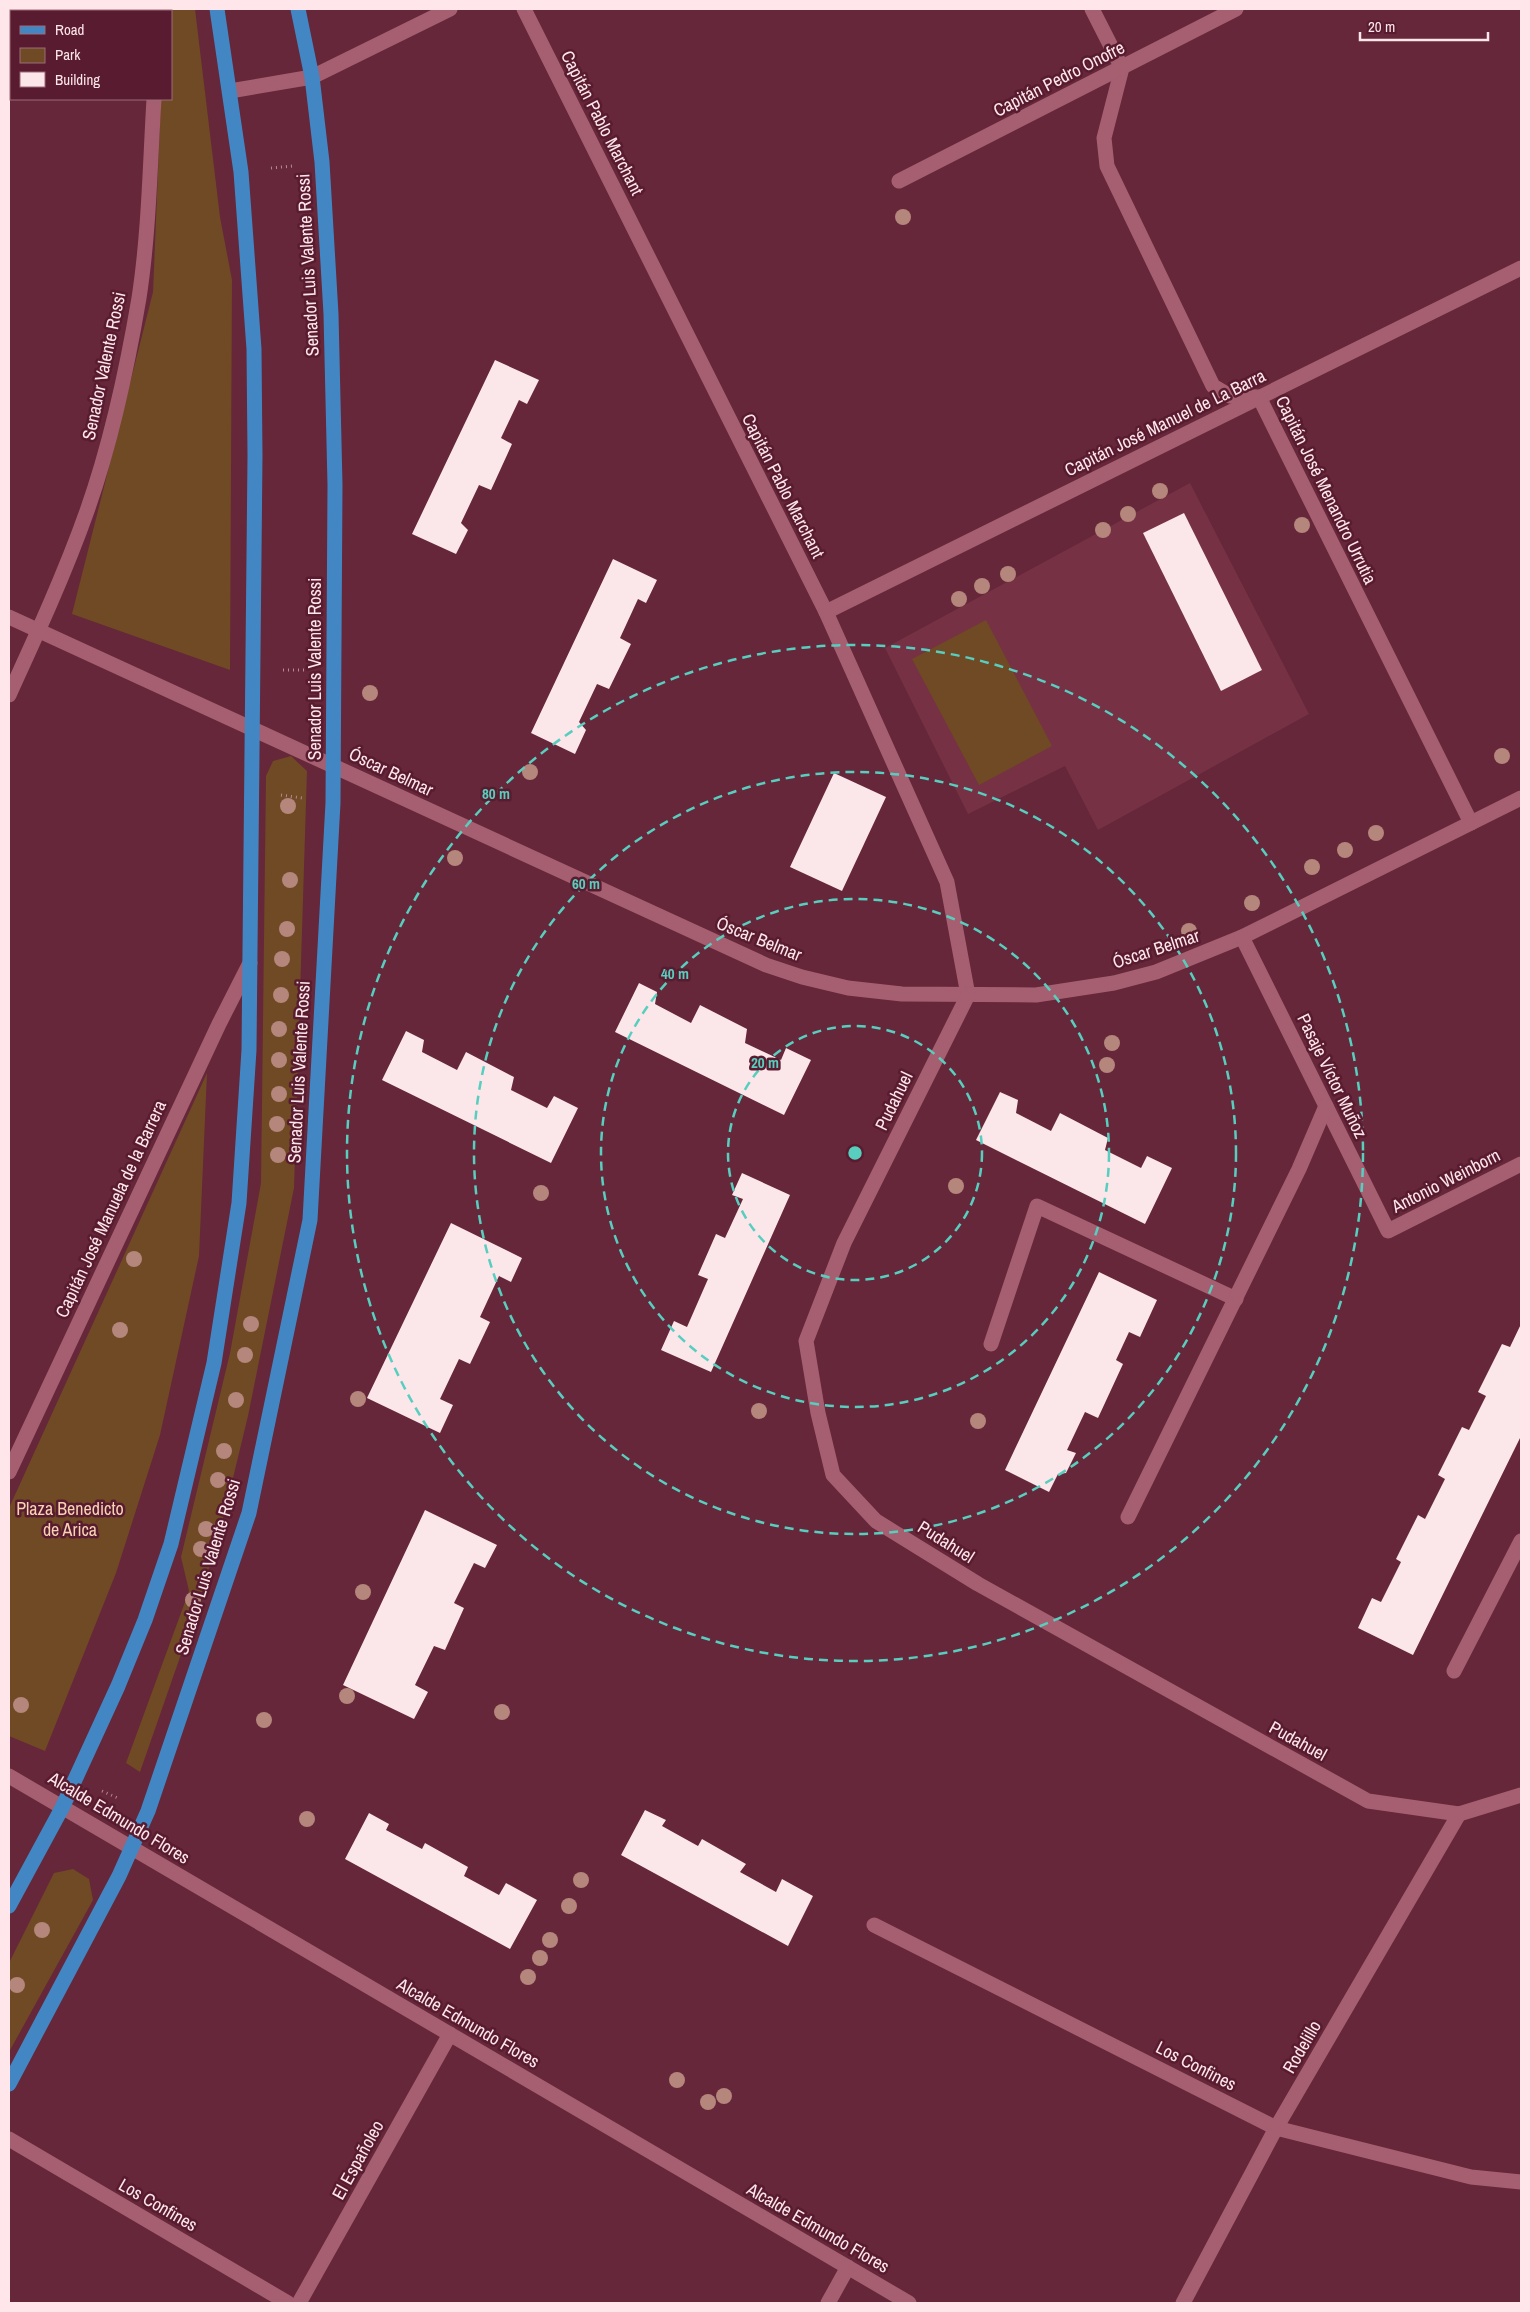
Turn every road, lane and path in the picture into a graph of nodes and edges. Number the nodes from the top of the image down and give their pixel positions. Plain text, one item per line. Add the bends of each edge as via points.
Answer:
1 (217, 9) edge
2 (298, 9) edge
3 (450, 9) edge
4 (524, 9) edge
5 (1092, 9) edge
6 (1236, 9) edge
7 (1122, 68) junction
8 (312, 77) junction
9 (230, 91) junction
10 (154, 100) edge
11 (322, 162) junction
12 (241, 172) junction
13 (899, 182) dead end
14 (1521, 268) edge
15 (1259, 398) junction
16 (826, 612) junction
17 (9, 617) edge
18 (39, 630) junction
19 (253, 670) junction
20 (335, 670) junction
21 (9, 695) edge
22 (252, 729) junction
23 (333, 766) junction
24 (251, 790) junction
25 (1521, 798) edge
26 (333, 803) junction
27 (1471, 823) junction
28 (1242, 938) junction
29 (250, 963) junction
30 (968, 995) junction
31 (1326, 1106) junction
32 (1521, 1164) edge
33 (1388, 1231) joint
34 (1236, 1298) junction
35 (991, 1344) dead end
36 (9, 1472) edge
37 (1128, 1517) dead end
38 (1521, 1541) edge
39 (1454, 1670) dead end
40 (9, 1776) edge
41 (74, 1779) junction
42 (1521, 1795) edge
43 (62, 1808) junction
44 (148, 1811) junction
45 (1459, 1814) junction
46 (131, 1847) junction
47 (9, 1906) edge
48 (874, 1925) dead end
49 (450, 2034) junction
50 (9, 2084) edge
51 (1276, 2128) junction
52 (9, 2140) edge
53 (1521, 2182) edge
54 (848, 2267) junction
55 (288, 2303) edge
56 (299, 2303) edge
57 (828, 2303) edge
58 (908, 2303) edge
59 (1183, 2303) edge

1 - 9 main road
2 - 8 main road, Senador Luis Valente Rossi
3 - 8 street
4 - 16 street, Capitán Pablo Marchant
5 - 7 street
6 - 7 street, Capitán Pedro Onofre
7 - 13 street, Capitán Pedro Onofre
7 - 15 street, Capitán José Menandro Urrutia via 1104,138 1107,166 1213,386 1230,396
8 - 9 street
8 - 11 main road, Senador Luis Valente Rossi
9 - 12 main road
10 - 18 street, Senador Valente Rossi via 139,297 123,377 87,510
11 - 12 path
11 - 20 main road, Senador Luis Valente Rossi via 335,485
12 - 19 main road via 254,348
14 - 15 street, Capitán José Manuel de La Barra
15 - 16 street, Capitán José Manuel de La Barra
15 - 27 street, Capitán José Menandro Urrutia
16 - 30 street, Capitán Pablo Marchant via 947,882
17 - 18 street, Óscar Belmar
18 - 21 street, Senador Valente Rossi
18 - 22 street, Óscar Belmar
19 - 20 path
19 - 22 main road
20 - 23 main road, Senador Luis Valente Rossi
22 - 23 street, Óscar Belmar
22 - 24 main road
23 - 26 main road, Senador Luis Valente Rossi
23 - 30 street, Óscar Belmar via 766,965 848,988 902,994
24 - 26 path
24 - 29 main road
25 - 27 street, Óscar Belmar
26 - 44 main road, Senador Luis Valente Rossi via 310,1220 249,1513
27 - 28 street, Óscar Belmar
28 - 30 street, Óscar Belmar via 1156,972 1114,983 1036,995
28 - 31 street, Pasaje Víctor Muñoz
29 - 36 street, Capitán José Manuela de la Barrera
29 - 41 main road via 249,1050 240,1203 214,1363 168,1552 118,1686
30 - 45 street, Pudahuel via 844,1243 806,1341 833,1475 876,1520 978,1584 1368,1801
31 - 33 street, Pasaje Víctor Muñoz
31 - 34 street
32 - 33 street, Antonio Weinborn
34 - 35 street via 1037,1206
34 - 37 street
38 - 39 street
40 - 43 street, Alcalde Edmundo Flores
41 - 43 main road
41 - 44 path
42 - 45 street, Pudahuel
43 - 46 street, Alcalde Edmundo Flores
43 - 47 main road
44 - 46 main road, Senador Luis Valente Rossi
45 - 51 street, Rodelillo
46 - 49 street, Alcalde Edmundo Flores
46 - 50 main road, Senador Luis Valente Rossi via 119,1876
48 - 51 street, Los Confines
49 - 54 street, Alcalde Edmundo Flores
49 - 56 street, El Españoleo
51 - 53 street, Los Confines via 1471,2177
51 - 59 street, Rodelillo
52 - 55 street, Los Confines
54 - 57 street
54 - 58 street, Alcalde Edmundo Flores

